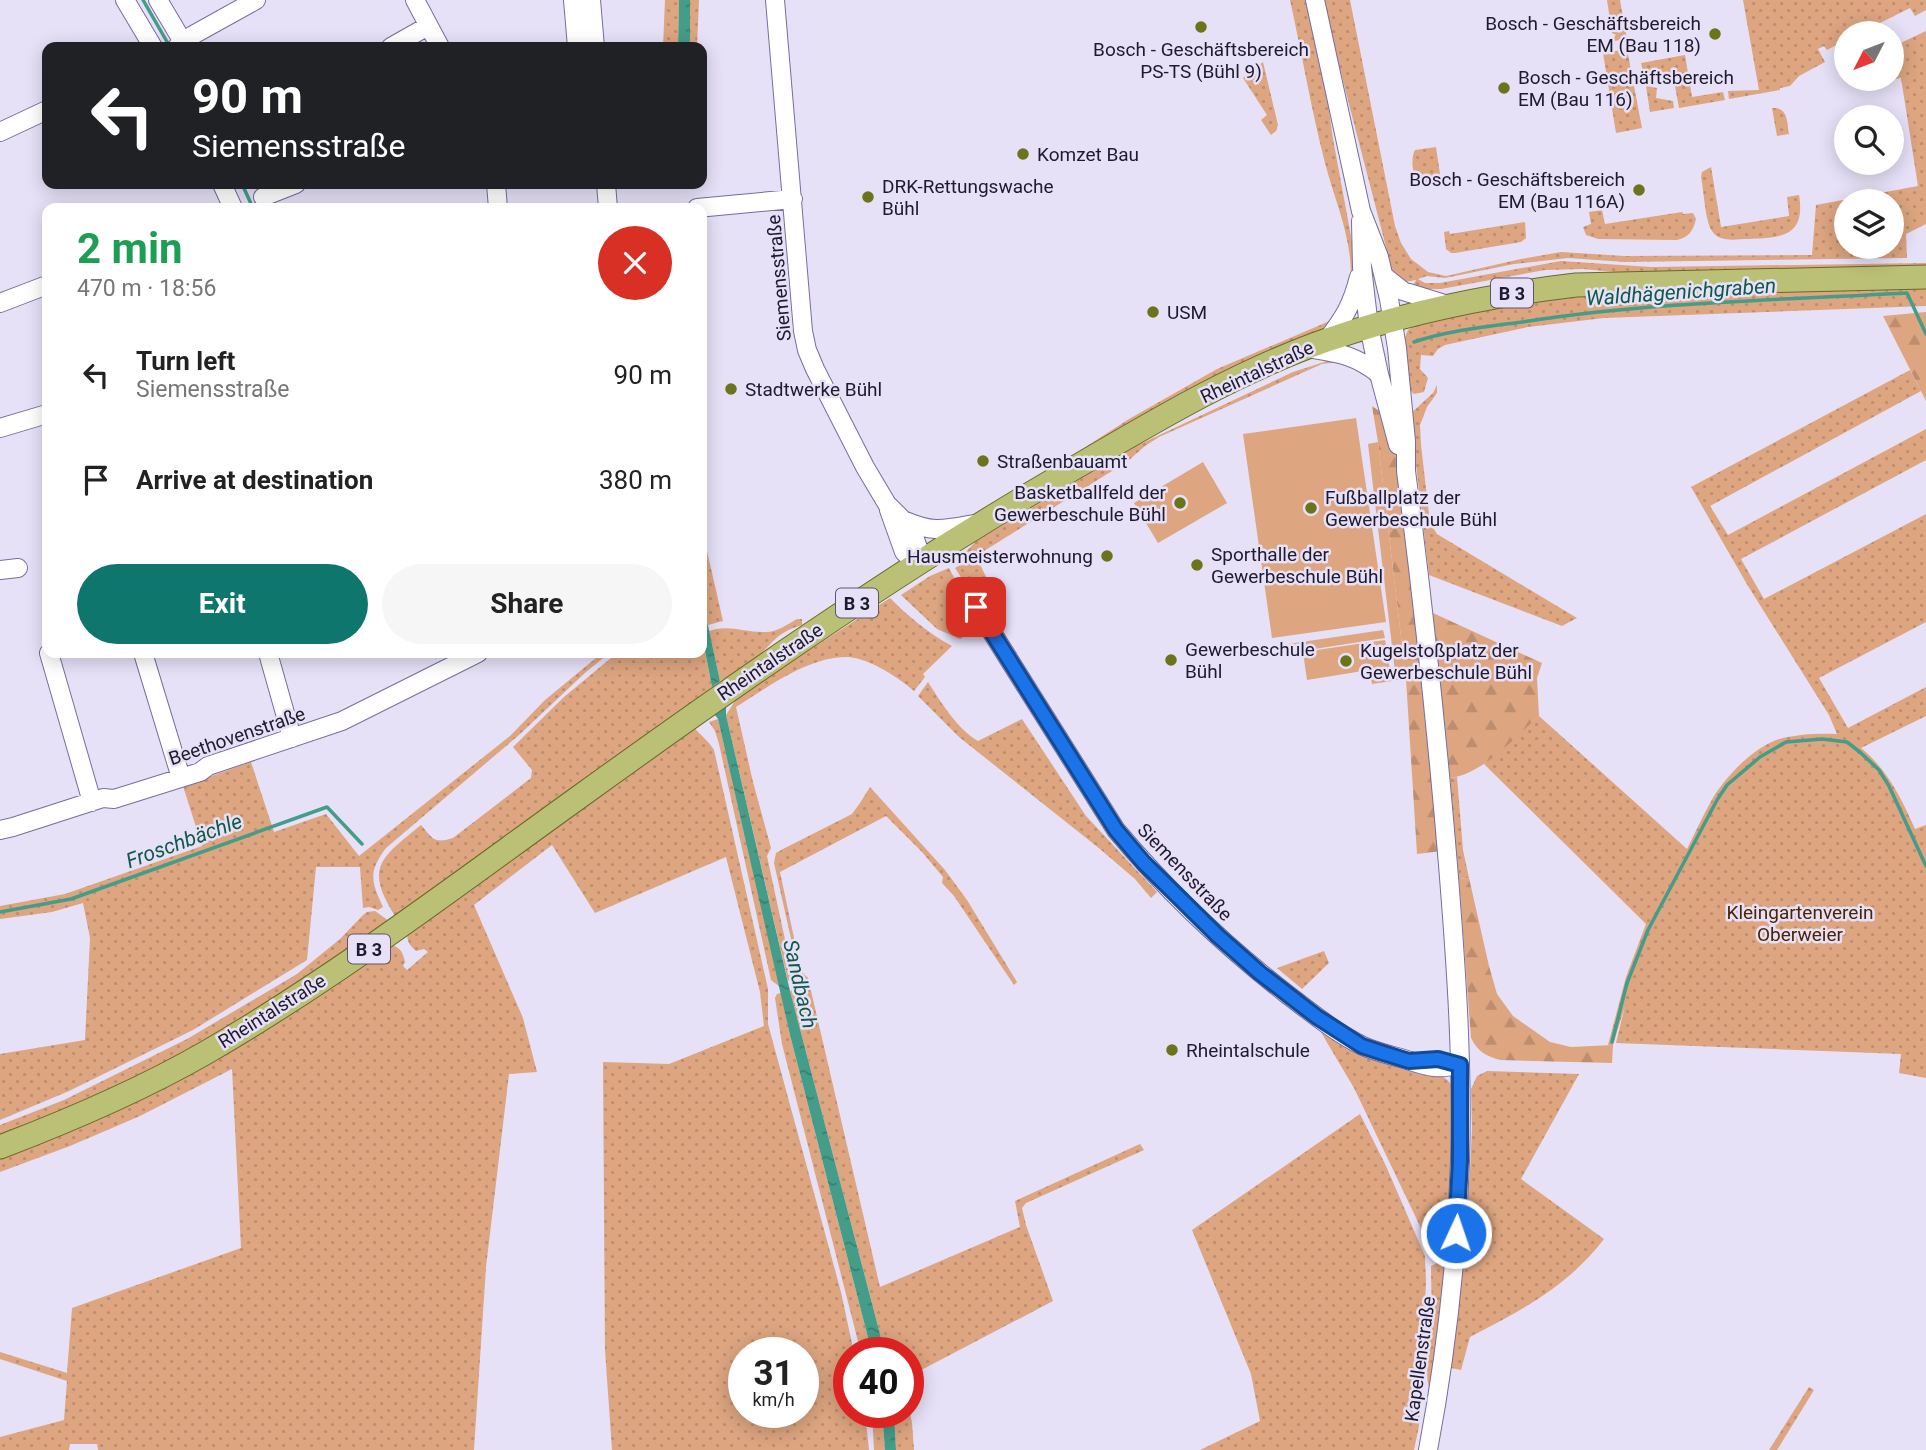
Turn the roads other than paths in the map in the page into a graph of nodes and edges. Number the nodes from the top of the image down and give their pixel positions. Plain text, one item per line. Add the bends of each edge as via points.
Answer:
1 (125, 0) edge
2 (158, 0) edge
3 (257, 0) edge
4 (415, 0) edge
5 (573, 0) edge
6 (591, 0) edge
7 (775, 0) edge
8 (1315, 0) edge
9 (428, 26) junction
10 (150, 42) edge
11 (179, 42) edge
12 (185, 42) edge
13 (400, 42) edge
14 (437, 42) edge
15 (577, 42) edge
16 (595, 42) edge
17 (42, 112) edge
18 (0, 132) edge
19 (282, 189) edge
20 (263, 196) edge
21 (793, 198) junction
22 (707, 207) edge
23 (1361, 211) junction
24 (1362, 267) junction
25 (1384, 276) junction
26 (1926, 277) edge
27 (42, 287) edge
28 (0, 303) edge
29 (1448, 305) junction
30 (1393, 320) junction
31 (1369, 327) junction
32 (1317, 344) junction
33 (1379, 374) junction
34 (42, 415) edge
35 (0, 428) edge
36 (1406, 471) junction
37 (887, 504) junction
38 (903, 520) junction
39 (981, 523) junction
40 (916, 565) junction
41 (18, 568) dead end
42 (0, 570) edge
43 (976, 607) dead end
44 (50, 658) edge
45 (145, 658) edge
46 (269, 658) edge
47 (468, 658) edge
48 (292, 738) junction
49 (181, 778) junction
50 (92, 802) junction
51 (0, 830) edge
52 (1460, 1065) junction
53 (0, 1147) edge
54 (1428, 1450) edge

1 - 10 street
2 - 11 street
3 - 12 street
4 - 9 street
5 - 15 street
6 - 16 street
7 - 21 street, Siemensstraße
8 - 23 street
9 - 13 street
9 - 14 street
17 - 18 street
19 - 20 street
21 - 22 street
21 - 37 street, Siemensstraße via 807,349
23 - 24 street
23 - 25 street
24 - 31 street
24 - 32 street via 1353,301 1342,320
25 - 29 street via 1404,291
25 - 30 street
26 - 29 main road, Rheintalstraße / B 3 via 1576,285
27 - 28 street
29 - 30 main road, Rheintalstraße / B 3
30 - 31 main road, Rheintalstraße / B 3
30 - 36 street
31 - 32 main road, Rheintalstraße / B 3
31 - 33 street
32 - 33 street via 1359,360
32 - 39 main road, Rheintalstraße / B 3 via 1203,396
33 - 36 street
34 - 35 street
36 - 52 street, Kapellenstraße via 1440,765
37 - 38 street, Siemensstraße
37 - 40 street via 904,552
38 - 39 street via 937,531
38 - 40 street, Siemensstraße via 918,548
39 - 40 main road, Rheintalstraße / B 3
40 - 53 main road, Rheintalstraße / B 3 via 709,703 299,996 127,1094
41 - 42 street
43 - 52 street, Siemensstraße via 1116,830 1218,936 1317,1017 1362,1046 1432,1068
44 - 50 street
45 - 49 street
46 - 48 street
47 - 48 street, Beethovenstraße via 359,714
48 - 49 street, Beethovenstraße
49 - 50 street, Beethovenstraße
50 - 51 street, Beethovenstraße
52 - 54 street, Kapellenstraße via 1455,1256

